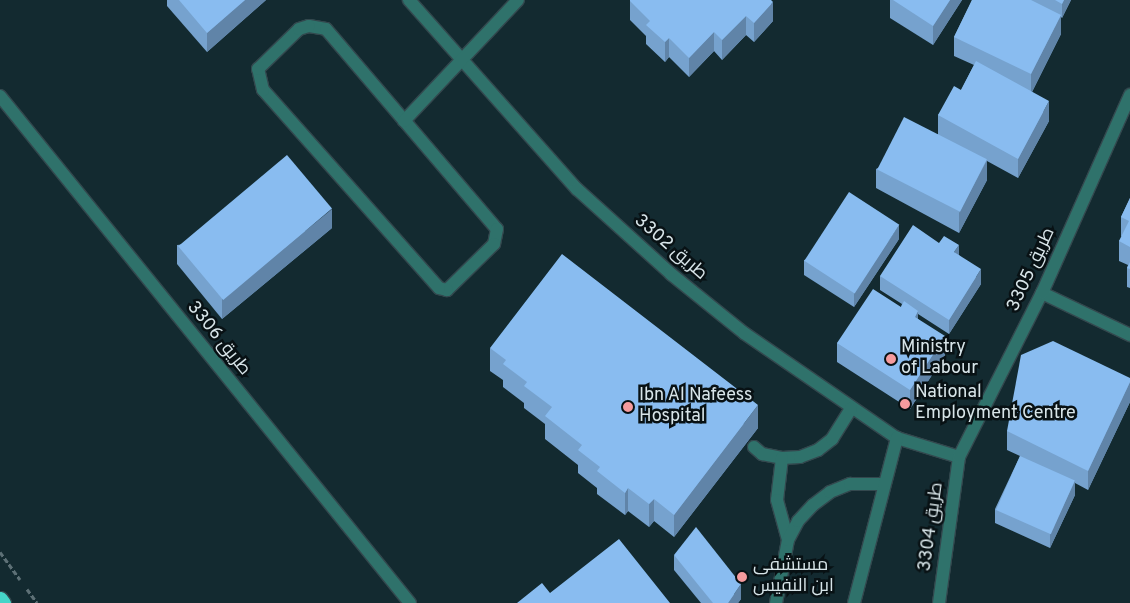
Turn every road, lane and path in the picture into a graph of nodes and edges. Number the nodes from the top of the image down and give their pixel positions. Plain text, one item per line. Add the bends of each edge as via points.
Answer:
1 (409, 0) edge
2 (518, 0) edge
3 (461, 58) junction
4 (1130, 95) edge
5 (0, 96) edge
6 (404, 121) junction
7 (1042, 293) junction
8 (1130, 335) edge
9 (851, 408) junction
10 (897, 438) junction
11 (754, 447) dead end
12 (960, 457) junction
13 (782, 458) junction
14 (883, 484) junction
15 (788, 540) junction
16 (0, 599) edge
17 (3, 603) edge
18 (410, 603) edge
19 (776, 603) edge
20 (854, 603) edge
21 (939, 603) edge

1 - 3 street, طريق 3302
2 - 3 street
3 - 6 street
3 - 9 street, طريق 3302 via 577,189 657,261 744,333
4 - 7 street, طريق 3305
5 - 18 street, طريق 3306
6 - 6 street via 497,229 494,244 447,290 439,288 263,90 258,69 299,29 317,26 326,29
7 - 8 street
7 - 12 street, طريق 3305
9 - 10 street, طريق 3302
9 - 13 street via 832,439 818,450 800,457
10 - 12 street, طريق 3302
10 - 14 street
11 - 13 street via 762,454
12 - 21 street, طريق 3304
13 - 15 street via 778,500
14 - 15 street via 850,484 830,492 798,521
14 - 20 street
15 - 19 street
16 - 17 highway

